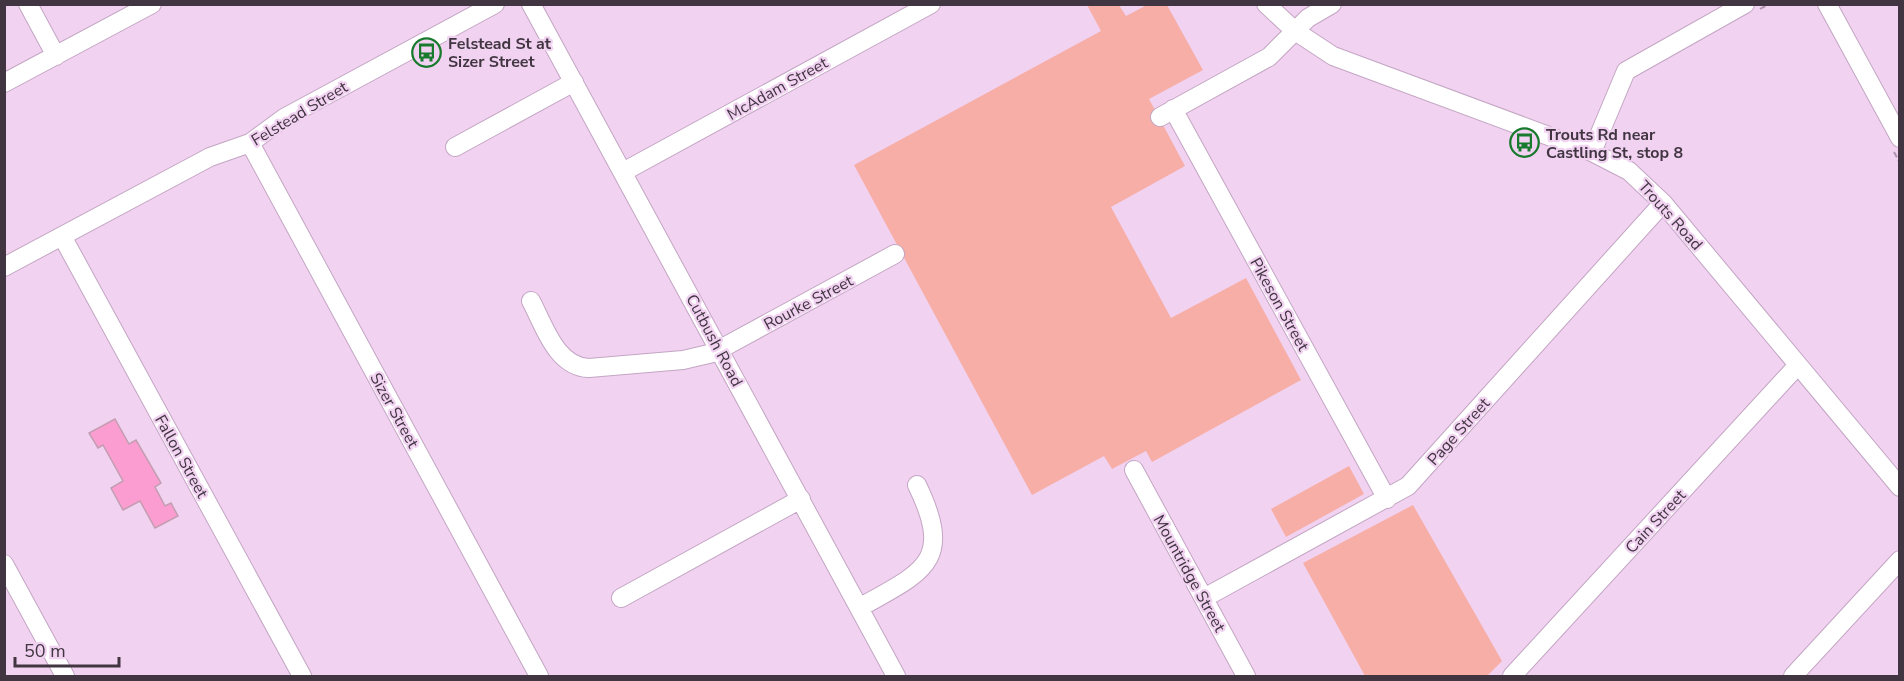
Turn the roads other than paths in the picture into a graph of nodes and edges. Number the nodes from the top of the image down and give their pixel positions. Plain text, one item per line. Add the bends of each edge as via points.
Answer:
1 (28, 4) edge
2 (152, 4) edge
3 (495, 4) edge
4 (531, 4) edge
5 (931, 4) edge
6 (1266, 4) edge
7 (1332, 4) edge
8 (1827, 4) edge
9 (1751, 7) edge
10 (1294, 31) junction
11 (56, 56) junction
12 (574, 82) junction
13 (4, 83) edge
14 (1899, 138) edge
15 (250, 143) junction
16 (455, 147) dead end
17 (1592, 152) junction
18 (623, 172) junction
19 (1663, 203) junction
20 (62, 236) junction
21 (896, 254) dead end
22 (4, 267) edge
23 (531, 301) dead end
24 (720, 349) junction
25 (1798, 365) junction
26 (1134, 470) dead end
27 (917, 485) dead end
28 (1899, 487) edge
29 (801, 499) junction
30 (1387, 499) junction
31 (1899, 560) edge
32 (4, 564) edge
33 (621, 598) dead end
34 (1203, 598) junction
35 (859, 608) junction
36 (65, 676) edge
37 (302, 676) edge
38 (540, 676) edge
39 (897, 676) edge
40 (1246, 676) edge
41 (1512, 676) edge
42 (1793, 676) edge

1 - 11 street
2 - 11 street
3 - 15 street, Felstead Street via 285,118
4 - 12 street, Cutbush Road
5 - 18 street, McAdam Street
6 - 10 street, Trouts Road
7 - 10 street
8 - 14 street
9 - 17 street via 1626,71
10 - 17 street, Trouts Road via 1333,56
10 - 30 street, Pikeson Street via 1269,57 1167,113
11 - 13 street
12 - 16 street
12 - 18 street, Cutbush Road
15 - 20 street, Felstead Street via 210,157
15 - 38 street, Sizer Street
17 - 19 street, Trouts Road via 1629,171
18 - 24 street, Cutbush Road
19 - 25 street, Trouts Road
19 - 30 street, Page Street via 1415,478
20 - 22 street, Felstead Street
20 - 37 street, Fallon Street
21 - 24 street, Rourke Street
23 - 24 street, Rourke Street via 559,352 581,368 683,360
24 - 29 street, Cutbush Road
25 - 28 street, Trouts Road
25 - 41 street, Cain Street
26 - 34 street, Mountridge Street
27 - 35 street via 934,527 928,562 916,574
29 - 33 street
29 - 35 street, Cutbush Road
30 - 34 street, Page Street
31 - 42 street
32 - 36 street
34 - 40 street, Mountridge Street
35 - 39 street, Cutbush Road

